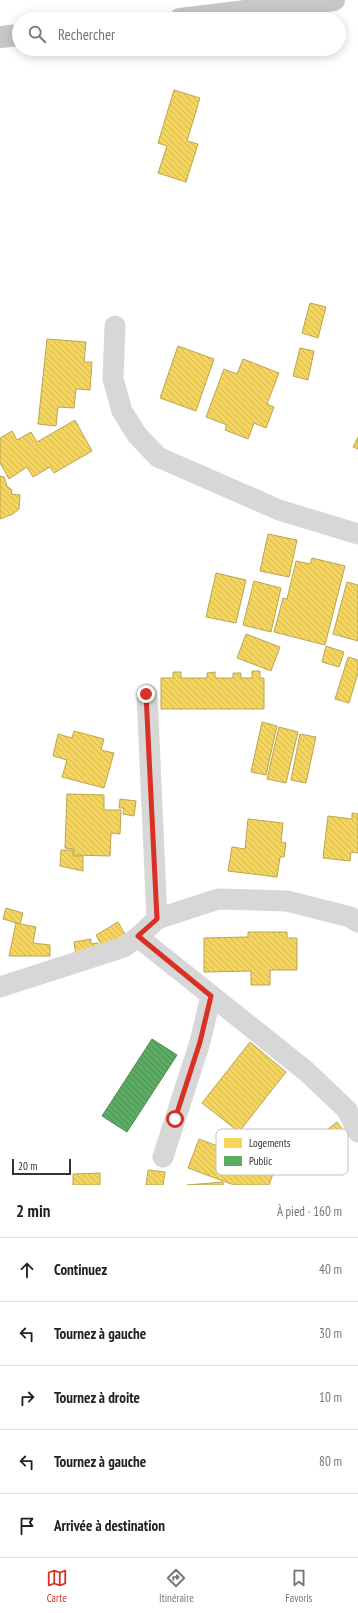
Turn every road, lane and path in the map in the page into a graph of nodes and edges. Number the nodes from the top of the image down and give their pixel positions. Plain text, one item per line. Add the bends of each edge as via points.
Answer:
1 (334, 0) edge
2 (237, 12) edge
3 (12, 36) edge
4 (0, 37) edge
5 (115, 326) dead end
6 (358, 534) edge
7 (146, 694) dead end
8 (157, 919) junction
9 (358, 922) edge
10 (138, 936) junction
11 (0, 987) edge
12 (211, 996) junction
13 (358, 1132) edge
14 (162, 1157) dead end

1 - 2 highway
3 - 4 highway
5 - 6 street via 113,379 122,411 137,435 158,457 279,510
7 - 8 street
8 - 9 street via 218,899 287,901 350,917
8 - 10 street
10 - 11 street via 124,947
10 - 12 street
12 - 13 street via 306,1071 347,1110
12 - 14 street via 200,1042

